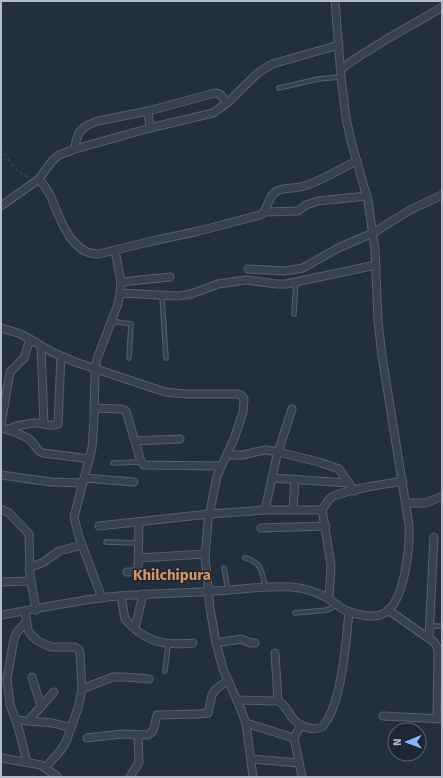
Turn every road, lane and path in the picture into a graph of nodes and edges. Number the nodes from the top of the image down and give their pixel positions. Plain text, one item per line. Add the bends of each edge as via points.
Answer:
1 (336, 1) edge
2 (442, 7) edge
3 (339, 45) junction
4 (341, 68) junction
5 (341, 77) junction
6 (279, 88) dead end
7 (227, 102) junction
8 (148, 112) junction
9 (150, 128) junction
10 (1, 148) edge
11 (75, 149) junction
12 (357, 161) junction
13 (39, 179) junction
14 (442, 195) edge
15 (367, 196) junction
16 (1, 206) edge
17 (264, 212) junction
18 (373, 233) junction
19 (115, 250) junction
20 (376, 265) junction
21 (248, 269) dead end
22 (170, 277) dead end
23 (121, 282) junction
24 (296, 282) junction
25 (120, 293) junction
26 (162, 296) junction
27 (294, 314) dead end
28 (111, 320) junction
29 (1, 328) edge
30 (30, 339) junction
31 (41, 346) junction
32 (62, 356) junction
33 (129, 358) dead end
34 (166, 358) dead end
35 (95, 369) junction
36 (94, 408) junction
37 (292, 409) dead end
38 (44, 424) junction
39 (3, 427) edge
40 (180, 439) dead end
41 (135, 441) junction
42 (278, 452) junction
43 (227, 455) junction
44 (90, 460) junction
45 (141, 462) junction
46 (113, 464) dead end
47 (221, 466) junction
48 (1, 474) edge
49 (272, 478) junction
50 (295, 479) junction
51 (84, 480) junction
52 (402, 481) junction
53 (134, 482) dead end
54 (349, 483) junction
55 (354, 491) junction
56 (442, 496) edge
57 (406, 504) junction
58 (1, 509) edge
59 (322, 509) junction
60 (264, 510) junction
61 (293, 510) junction
62 (210, 514) junction
63 (139, 523) junction
64 (99, 526) dead end
65 (326, 526) junction
66 (261, 528) dead end
67 (434, 537) dead end
68 (106, 542) dead end
69 (139, 544) junction
70 (82, 545) junction
71 (205, 554) junction
72 (138, 558) junction
73 (245, 558) dead end
74 (29, 568) junction
75 (224, 568) dead end
76 (127, 572) dead end
77 (30, 581) junction
78 (1, 582) edge
79 (265, 587) junction
80 (228, 590) junction
81 (208, 592) junction
82 (143, 594) junction
83 (121, 596) junction
84 (102, 598) junction
85 (329, 599) junction
86 (338, 605) junction
87 (36, 610) junction
88 (388, 610) junction
89 (25, 611) junction
90 (348, 612) junction
91 (295, 613) dead end
92 (1, 615) edge
93 (26, 622) junction
94 (429, 626) junction
95 (442, 626) edge
96 (135, 628) junction
97 (428, 638) junction
98 (216, 642) junction
99 (193, 643) dead end
100 (255, 643) dead end
101 (168, 644) junction
102 (440, 650) edge
103 (275, 653) dead end
104 (165, 671) dead end
105 (32, 677) dead end
106 (149, 679) dead end
107 (228, 680) junction
108 (82, 689) junction
109 (54, 692) dead end
110 (4, 693) edge
111 (237, 700) junction
112 (278, 701) junction
113 (41, 706) junction
114 (383, 716) dead end
115 (440, 718) edge
116 (16, 720) junction
117 (28, 721) junction
118 (246, 723) junction
119 (301, 725) junction
120 (71, 728) junction
121 (138, 735) junction
122 (87, 738) dead end
123 (294, 738) junction
124 (1, 758) edge
125 (251, 759) junction
126 (27, 762) junction
127 (299, 763) junction
128 (45, 768) junction
129 (251, 776) edge
130 (58, 777) edge
131 (130, 777) edge
132 (302, 777) edge

1 - 3 street
2 - 4 street via 368,49
3 - 4 street
3 - 7 street via 272,64 251,78
4 - 5 street
5 - 6 lane via 318,79
5 - 12 street via 346,118
7 - 8 street via 220,94 214,93
7 - 9 street via 213,113
8 - 9 street
8 - 11 street via 90,123 77,136
9 - 11 street
10 - 13 path via 16,170
11 - 13 street via 59,155
12 - 15 street
12 - 17 street via 312,184 274,192
13 - 16 street
13 - 19 street via 50,195 62,226 79,246 94,254
14 - 18 street via 410,210
15 - 17 street via 318,201 298,211
15 - 18 street
17 - 19 street via 199,231
18 - 20 street
18 - 21 street via 338,248 303,268 285,271
19 - 23 street
20 - 24 street
20 - 52 street via 382,356
22 - 23 street
23 - 25 street
24 - 26 street via 276,284 238,280 209,286 186,295
24 - 27 lane
25 - 26 street
25 - 28 street
26 - 34 lane
28 - 33 lane via 131,324
28 - 35 street via 99,350
29 - 30 street
30 - 31 street
30 - 39 street via 24,358 10,372
31 - 32 street
31 - 38 street
32 - 35 street
32 - 38 street via 59,422 56,426
35 - 36 street
35 - 43 street via 165,392 241,395 244,399 243,412
36 - 41 street via 124,409
36 - 44 street
37 - 42 street
38 - 39 street
39 - 44 street via 28,439 38,451
40 - 41 street
41 - 45 street
42 - 43 street via 260,450 243,455
42 - 49 street
42 - 54 street via 335,467 343,473
43 - 47 street
44 - 51 street
45 - 46 lane
45 - 47 street via 147,466
47 - 62 street
48 - 51 street via 51,482
49 - 50 street
49 - 60 street
50 - 54 street
50 - 61 street
51 - 53 street
51 - 70 street via 74,517
52 - 55 street
52 - 57 street
54 - 55 street
55 - 59 street via 331,498
56 - 57 street via 426,503
57 - 88 street via 410,540 408,557 399,592
58 - 74 street via 9,513 29,534
59 - 61 street
59 - 65 street
60 - 61 street
60 - 62 street
62 - 63 street
62 - 71 street
63 - 64 street
63 - 69 street
65 - 66 street
65 - 85 street via 331,565
67 - 94 street
68 - 69 lane
69 - 72 street
70 - 74 street via 59,551 44,562
70 - 84 street
71 - 72 street
71 - 81 street
72 - 76 street via 137,571
73 - 79 lane via 258,563
74 - 77 street
75 - 80 lane
77 - 78 street
77 - 87 street
79 - 80 street
79 - 85 street via 295,587
80 - 81 street
81 - 82 street
81 - 98 street
82 - 83 street
82 - 96 street
83 - 84 street
83 - 96 street via 124,619
84 - 87 street
85 - 86 street
86 - 90 street
86 - 91 lane
87 - 89 street
88 - 90 street via 378,616
88 - 97 street
89 - 92 street
89 - 93 street
90 - 119 street via 339,683 331,713 324,726 319,729
93 - 108 street via 28,630 38,641 51,646 74,647 79,650
93 - 110 street via 14,639
94 - 95 lane
94 - 97 street
96 - 101 street via 151,640
97 - 102 street
98 - 100 street via 241,639
98 - 107 street
99 - 101 street
101 - 104 lane
102 - 115 street
103 - 112 street
105 - 113 street
106 - 108 street via 113,677
107 - 111 street
107 - 121 street via 215,690 208,713 160,714 156,717 151,733
108 - 120 street
109 - 113 street
110 - 116 street
111 - 112 street
111 - 118 street
112 - 119 street
113 - 117 street
114 - 115 street
116 - 117 street
116 - 126 street
117 - 120 street via 53,723
118 - 123 street
118 - 125 street
119 - 123 street
120 - 128 street via 63,746
121 - 122 street
121 - 131 street via 139,762
123 - 127 street
124 - 126 street
125 - 127 street
125 - 129 street
126 - 128 street
127 - 132 street
128 - 130 street

